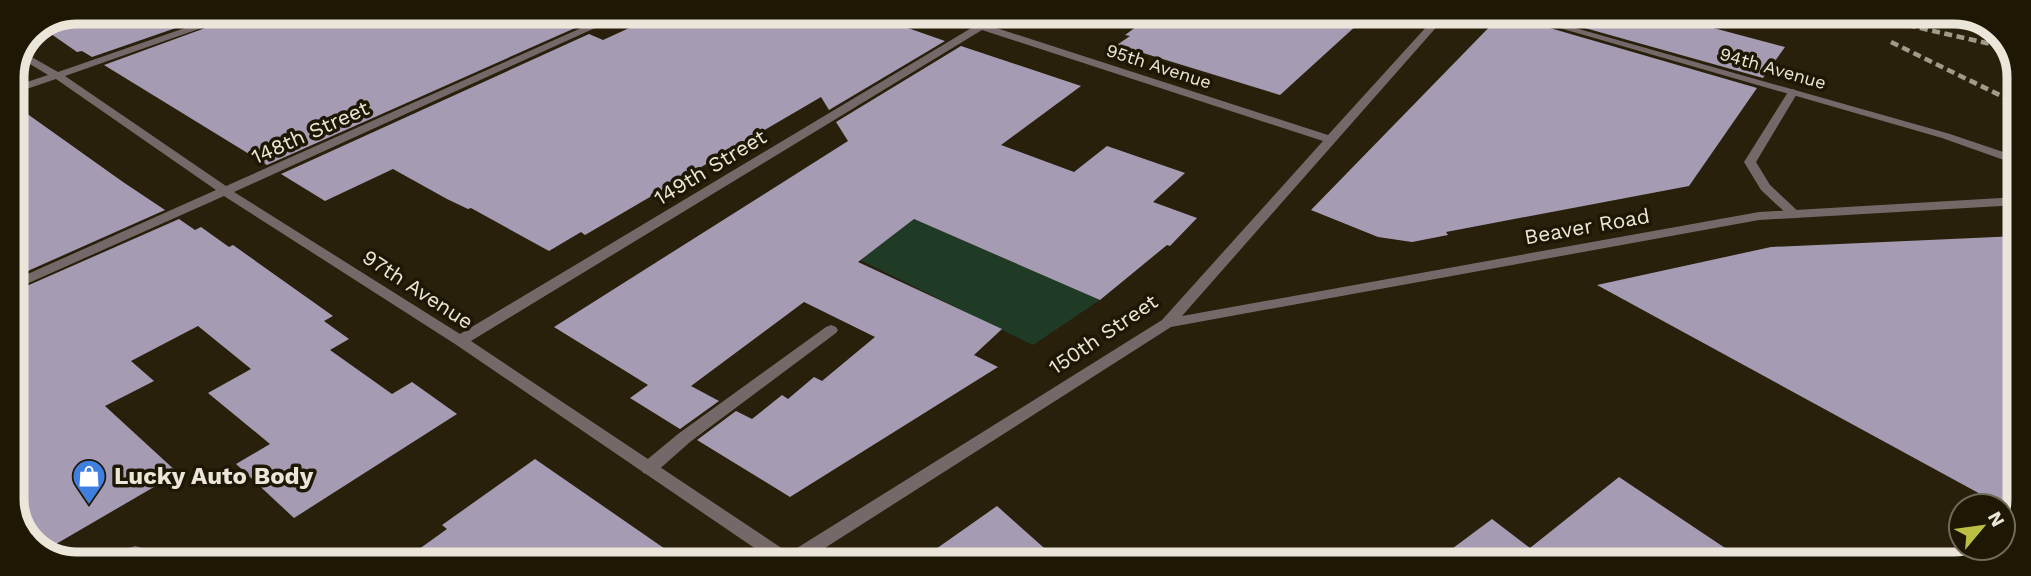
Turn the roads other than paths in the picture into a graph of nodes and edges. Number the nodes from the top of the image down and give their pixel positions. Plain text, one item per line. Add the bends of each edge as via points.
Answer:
1 (208, 24) edge
2 (598, 24) edge
3 (972, 24) edge
4 (1434, 24) edge
5 (1552, 24) edge
6 (981, 27) junction
7 (28, 59) edge
8 (58, 76) junction
9 (24, 87) edge
10 (1793, 92) junction
11 (1329, 139) junction
12 (2006, 157) edge
13 (225, 191) junction
14 (2006, 202) edge
15 (1795, 214) junction
16 (24, 280) edge
17 (1167, 323) junction
18 (831, 330) dead end
19 (460, 341) junction
20 (649, 468) junction
21 (774, 552) edge
22 (805, 552) edge

1 - 8 street
2 - 13 street, 148th Street
3 - 6 street, 95th Avenue
4 - 11 street, 150th Street
5 - 10 street, 94th Avenue
6 - 11 street, 95th Avenue
6 - 19 street, 149th Street
7 - 8 street, 97th Avenue
8 - 9 street
8 - 13 street, 97th Avenue
10 - 12 street, 94th Avenue
10 - 15 street via 1750,162 1765,187
11 - 17 street, 150th Street
13 - 16 street, 148th Street
13 - 19 street, 97th Avenue
14 - 15 street, Beaver Road
15 - 17 street, Beaver Road via 1759,216
17 - 22 street, 150th Street
18 - 20 street
19 - 20 street, 97th Avenue
20 - 21 street, 97th Avenue

